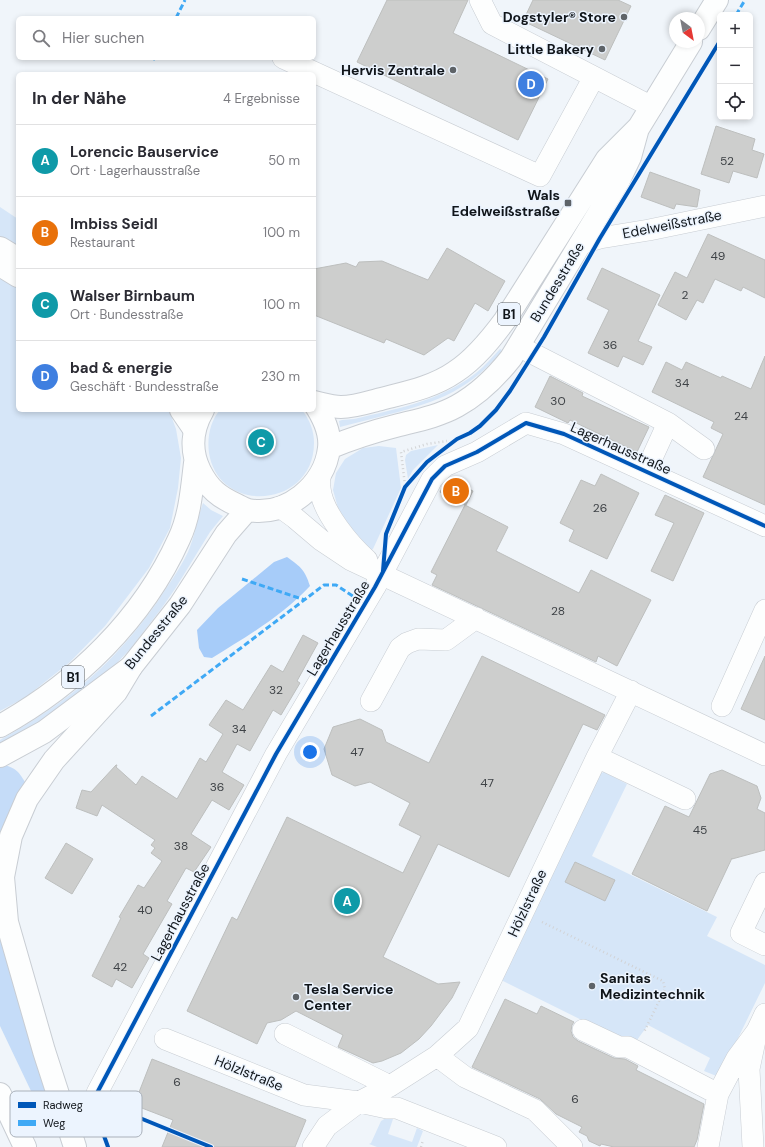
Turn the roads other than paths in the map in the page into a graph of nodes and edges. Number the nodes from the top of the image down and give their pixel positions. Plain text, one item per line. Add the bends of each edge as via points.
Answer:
1 (480, 0) edge
2 (717, 0) edge
3 (705, 20) edge
4 (687, 48) edge
5 (287, 60) edge
6 (313, 72) edge
7 (316, 73) edge
8 (594, 77) junction
9 (652, 107) junction
10 (639, 127) junction
11 (765, 206) edge
12 (580, 244) junction
13 (0, 248) edge
14 (16, 258) edge
15 (0, 265) edge
16 (16, 275) edge
17 (518, 346) junction
18 (316, 402) edge
19 (316, 406) edge
20 (185, 412) edge
21 (198, 419) edge
22 (668, 424) junction
23 (329, 448) junction
24 (704, 449) dead end
25 (196, 463) junction
26 (646, 471) junction
27 (320, 476) junction
28 (280, 507) junction
29 (247, 510) junction
30 (765, 526) edge
31 (382, 574) junction
32 (765, 610) edge
33 (476, 618) junction
34 (131, 667) junction
35 (631, 691) junction
36 (371, 701) dead end
37 (722, 706) dead end
38 (0, 726) edge
39 (765, 754) edge
40 (0, 756) edge
41 (597, 757) junction
42 (685, 799) dead end
43 (765, 883) edge
44 (765, 946) edge
45 (762, 1026) edge
46 (583, 1030) dead end
47 (285, 1034) dead end
48 (166, 1039) dead end
49 (437, 1056) junction
50 (390, 1086) junction
51 (57, 1091) edge
52 (98, 1091) edge
53 (0, 1094) edge
54 (718, 1094) junction
55 (359, 1102) junction
56 (10, 1115) edge
57 (20, 1137) edge
58 (72, 1137) edge
59 (25, 1147) edge
60 (75, 1147) edge
61 (313, 1147) edge
62 (496, 1147) edge
63 (572, 1147) edge
64 (708, 1147) edge
65 (753, 1147) edge

1 - 8 street via 492,24
2 - 3 main road
4 - 9 main road, Bundesstraße / B1
5 - 6 street
7 - 8 street via 540,176
8 - 9 street
9 - 10 main road, Bundesstraße / B1
10 - 12 main road, Bundesstraße / B1 via 630,158 619,180
10 - 18 main road, Bundesstraße / B1 via 607,159 505,320 477,354 455,372 435,383 408,392 342,407
11 - 12 street, Edelweißstraße
12 - 17 main road, Bundesstraße / B1
13 - 14 main road
15 - 16 main road
17 - 22 street
17 - 23 main road, Bundesstraße / B1 via 493,379 478,393 457,406 435,416 354,438
19 - 23 main road, Bundesstraße / B1 via 327,427
20 - 21 main road
21 - 25 main road, Bundesstraße / B1 via 193,441
22 - 24 street
22 - 26 street
23 - 27 main road, Bundesstraße / B1
25 - 29 main road, Bundesstraße / B1 via 206,482 222,498
25 - 38 main road, Bundesstraße / B1 via 187,516 180,539 134,613 77,674 45,699
26 - 30 street, Lagerhausstraße
26 - 31 street, Lagerhausstraße via 564,434 526,423 477,452 445,466 432,479
27 - 28 main road, Bundesstraße / B1 via 301,497
27 - 31 street, Lagerhausstraße via 320,489 327,508 344,536
28 - 29 main road, Bundesstraße / B1 via 263,511
28 - 31 street, Lagerhausstraße via 351,560
29 - 34 main road, Bundesstraße / B1 via 226,534 180,605
31 - 33 street, Lagerhausstraße
31 - 52 street, Lagerhausstraße via 276,754
32 - 37 street
33 - 35 street, Lagerhausstraße
33 - 36 street via 446,640 418,639 400,648
34 - 40 main road, Bundesstraße / B1 via 44,732
34 - 51 main road via 116,692 54,760 28,799 11,836 3,877 6,922
35 - 39 street, Lagerhausstraße
35 - 41 street, Hölzlstraße
41 - 42 street
41 - 49 street, Hölzlstraße via 468,1028
43 - 44 street via 741,933
45 - 54 street via 737,1058
45 - 65 street via 749,1069
46 - 54 street via 619,1047 628,1047
47 - 50 street
48 - 55 street, Hölzlstraße via 304,1095
49 - 50 street, Hölzlstraße
49 - 63 street via 465,1077 535,1110
50 - 55 street, Hölzlstraße
53 - 56 main road
54 - 64 street
55 - 61 street, Hölzlstraße via 327,1126
55 - 62 street, Hölzlstraße via 397,1108
57 - 59 main road
58 - 60 main road

